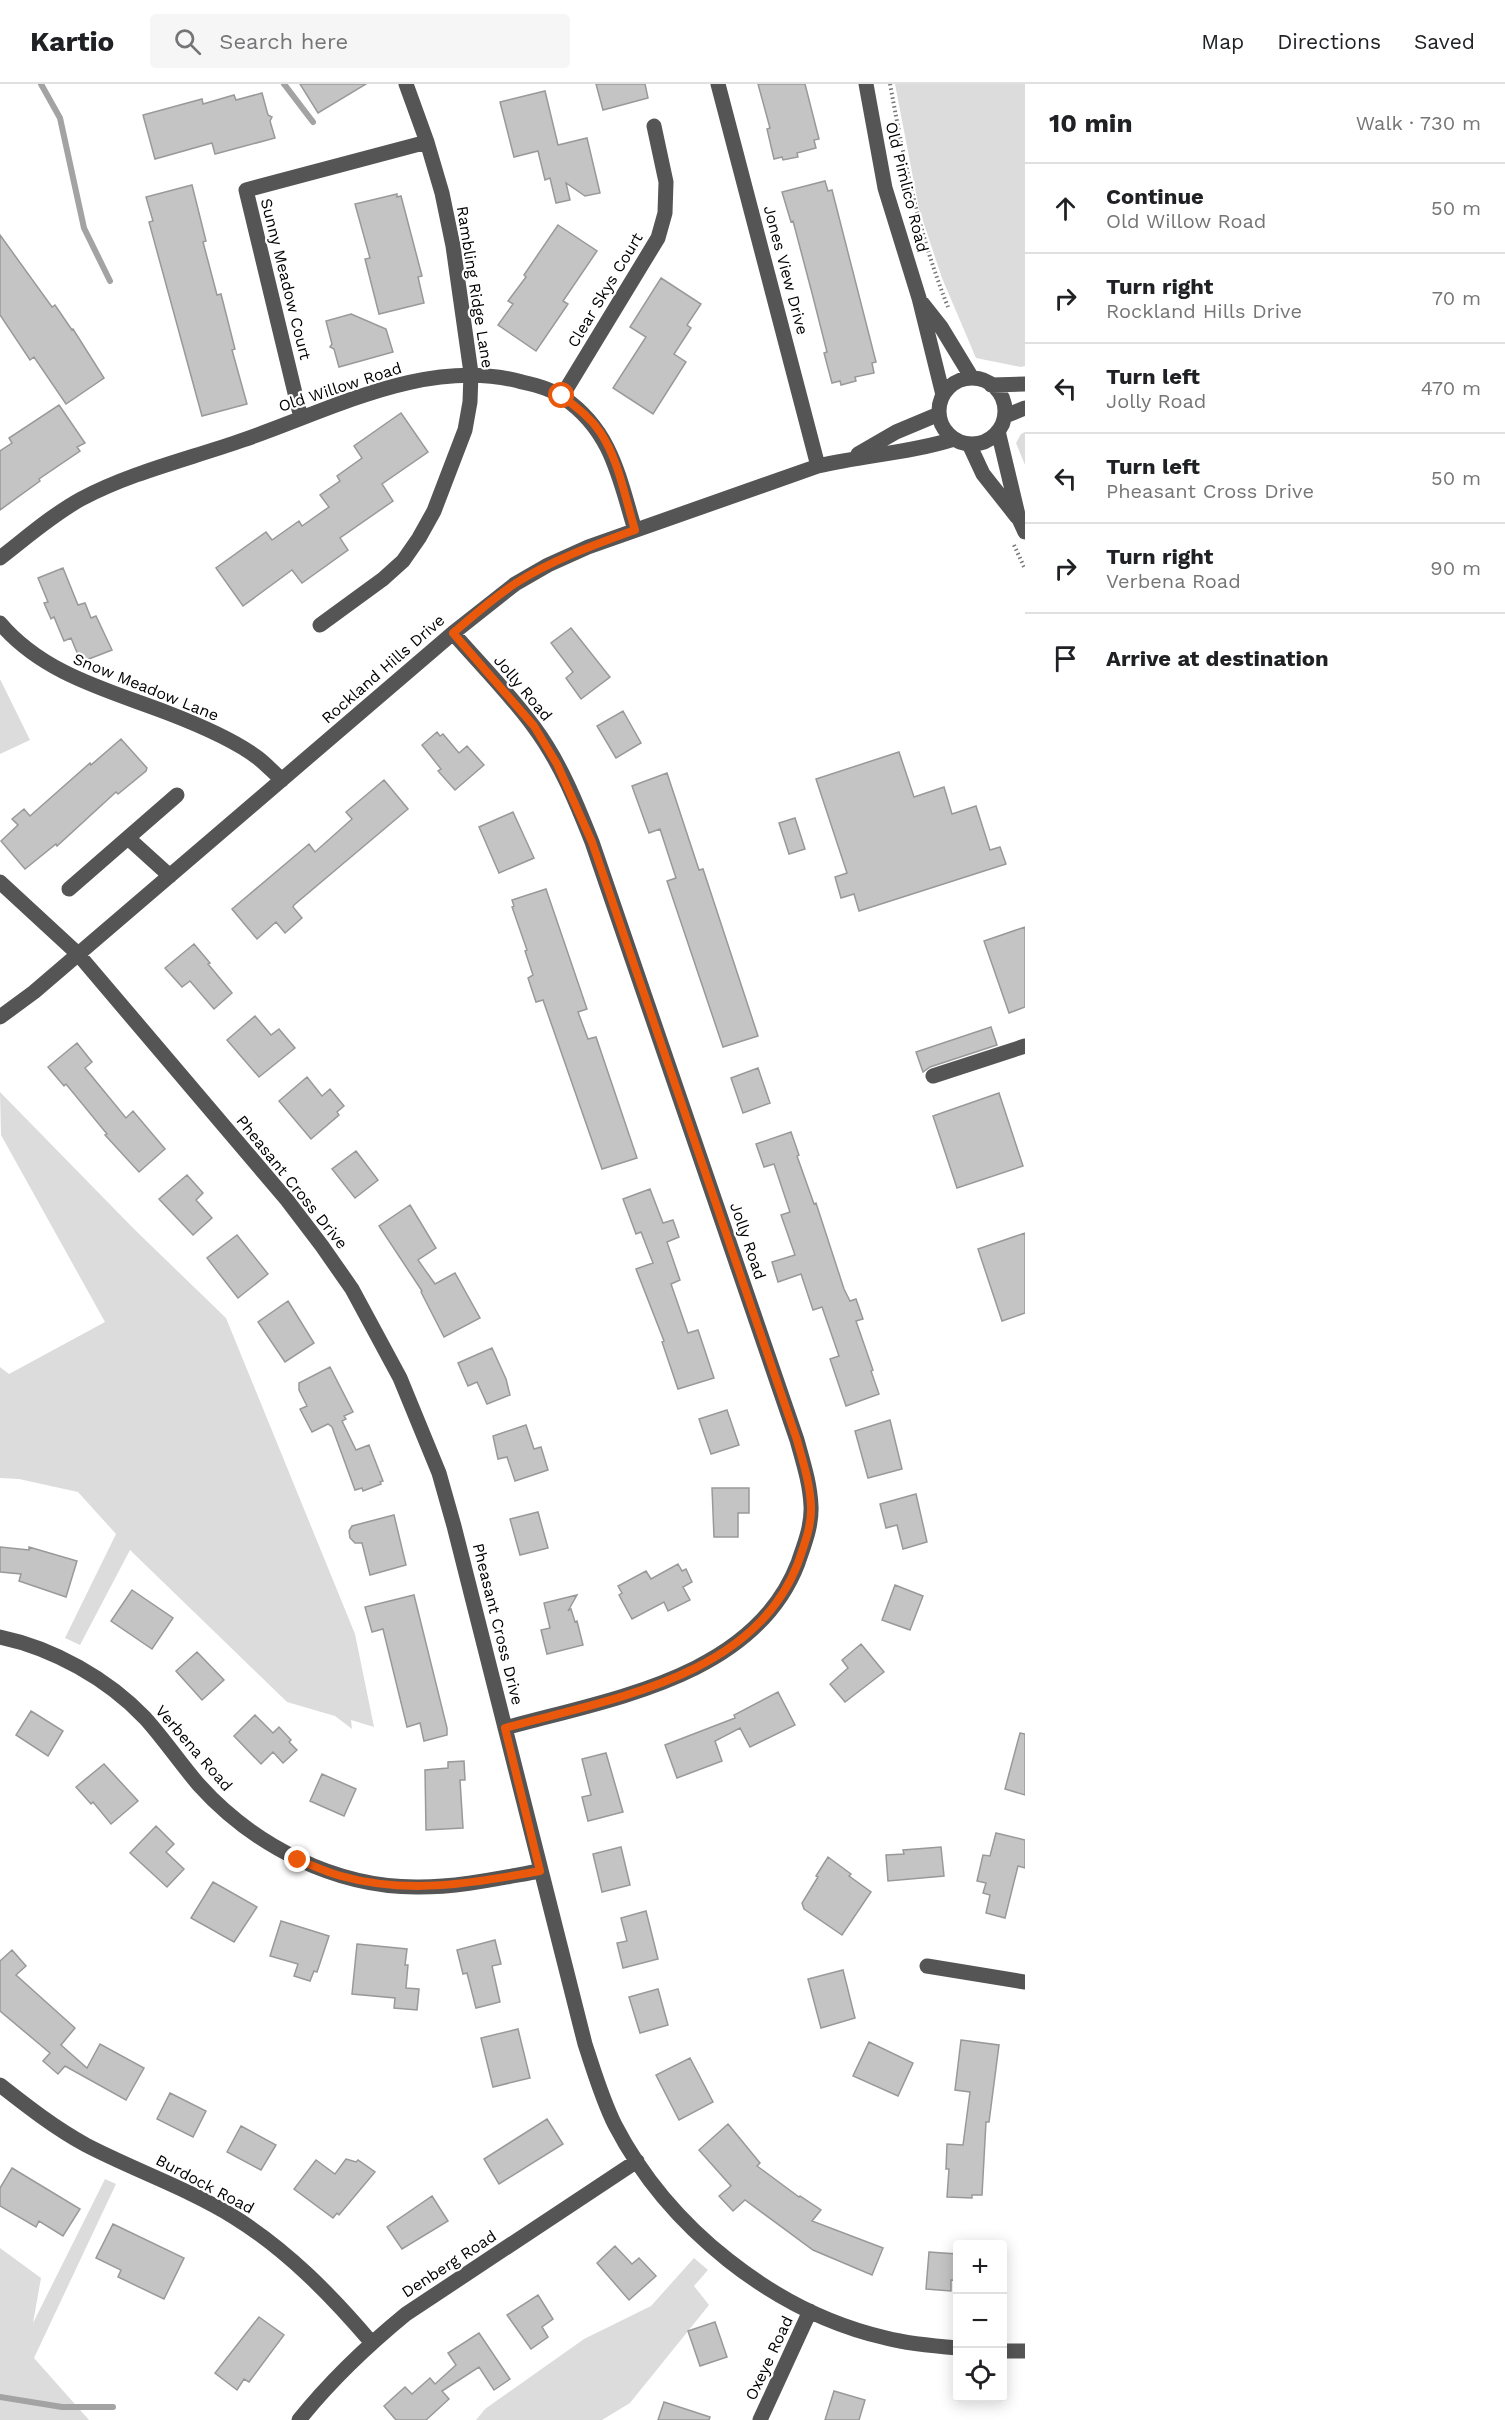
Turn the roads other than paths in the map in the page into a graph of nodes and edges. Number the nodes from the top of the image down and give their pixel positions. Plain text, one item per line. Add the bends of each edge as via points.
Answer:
1 (406, 84) edge
2 (718, 84) edge
3 (866, 84) edge
4 (654, 126) dead end
5 (427, 142) junction
6 (919, 298) junction
7 (471, 373) junction
8 (972, 378) junction
9 (1025, 384) edge
10 (991, 385) junction
11 (943, 395) junction
12 (562, 396) junction
13 (1025, 408) edge
14 (939, 414) junction
15 (1005, 416) junction
16 (301, 418) junction
17 (998, 431) junction
18 (962, 441) junction
19 (853, 458) junction
20 (818, 466) junction
21 (1022, 526) edge
22 (635, 530) junction
23 (0, 558) edge
24 (0, 623) edge
25 (320, 625) dead end
26 (453, 633) junction
27 (282, 780) junction
28 (177, 795) dead end
29 (128, 837) junction
30 (170, 876) junction
31 (0, 882) edge
32 (69, 889) dead end
33 (78, 954) junction
34 (0, 1017) edge
35 (1025, 1046) edge
36 (933, 1076) dead end
37 (0, 1637) edge
38 (505, 1728) junction
39 (540, 1871) junction
40 (927, 1966) dead end
41 (1025, 1982) edge
42 (0, 2085) edge
43 (637, 2161) junction
44 (810, 2311) junction
45 (371, 2342) junction
46 (953, 2348) edge
47 (1007, 2350) edge
48 (1025, 2351) edge
49 (299, 2420) edge
50 (760, 2420) edge

1 - 5 street, Rambling Ridge Lane
2 - 20 street, Jones View Drive
3 - 6 street, Old Pimlico Road via 885,188
4 - 12 street, Clear Skys Court via 666,182 658,238
5 - 7 street, Rambling Ridge Lane via 453,246
5 - 16 street, Sunny Meadow Court via 246,190
6 - 8 street, Old Pimlico Road
6 - 11 street, Old Pimlico Road
7 - 12 street, Old Willow Road via 510,378
7 - 16 street, Old Willow Road via 440,375 393,387
7 - 25 street, Rambling Ridge Lane via 465,430 434,511 419,538 403,561 383,579
8 - 10 street
8 - 11 street via 958,381
9 - 10 street
10 - 15 street via 1001,395
11 - 14 street
12 - 22 street, Old Willow Road via 584,413 611,451
13 - 15 street
14 - 18 street via 944,428
14 - 19 street, Rockland Hills Drive via 896,432
15 - 17 street
16 - 23 street, Old Willow Road via 114,484 48,521
17 - 18 street via 985,442
17 - 21 street
18 - 19 street, Rockland Hills Drive
18 - 21 street
19 - 20 street, Rockland Hills Drive
20 - 22 street, Rockland Hills Drive
22 - 26 street, Rockland Hills Drive via 588,547 515,584
24 - 27 street, Snow Meadow Lane via 61,672 237,745
26 - 27 street, Rockland Hills Drive
26 - 38 street, Jolly Road via 534,726 580,812 797,1440 811,1508 807,1537 793,1576 775,1607 752,1631 719,1655 683,1675 642,1689
27 - 30 street, Rockland Hills Drive
28 - 29 street
29 - 30 street
29 - 32 street
30 - 33 street, Rockland Hills Drive
31 - 33 street, Pheasant Cross Drive
33 - 34 street, Rockland Hills Drive
33 - 38 street, Pheasant Cross Drive via 287,1200 378,1334 413,1405 439,1473
35 - 36 street
37 - 39 street, Verbena Road via 54,1655 118,1693 230,1815 262,1840 298,1860 374,1884 418,1887 471,1884
38 - 39 street, Pheasant Cross Drive
39 - 43 street, Pheasant Cross Drive via 597,2082 615,2125
40 - 41 street
42 - 45 street, Burdock Road via 87,2145 189,2193 269,2241 336,2301
43 - 44 street, Pheasant Cross Drive via 666,2199 730,2262
43 - 45 street, Denberg Road via 406,2314
44 - 46 street, Pheasant Cross Drive via 884,2338
44 - 50 street, Oxeye Road
45 - 49 street, Denberg Road via 326,2386
47 - 48 street

